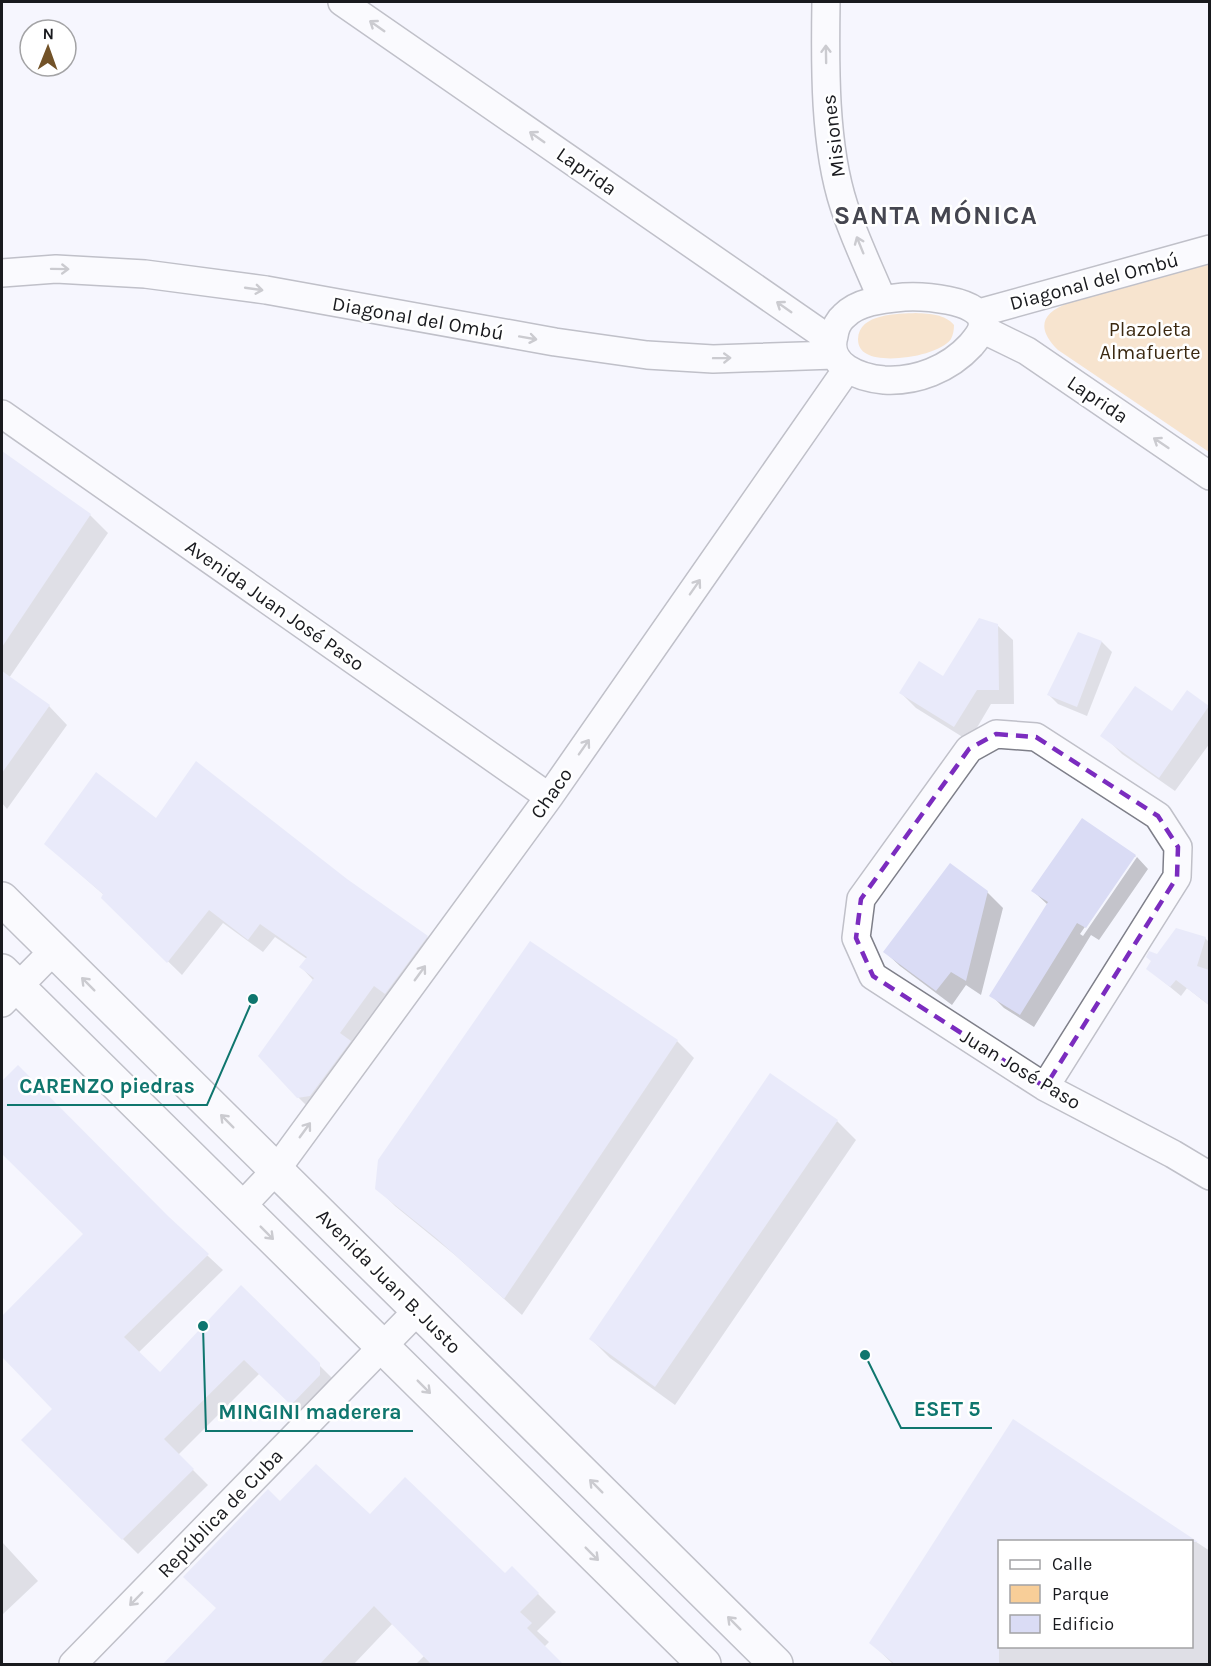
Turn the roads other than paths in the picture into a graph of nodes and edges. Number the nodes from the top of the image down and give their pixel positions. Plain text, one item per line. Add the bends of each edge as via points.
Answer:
1 (342, 2) edge
2 (825, 2) edge
3 (1209, 249) edge
4 (2, 273) edge
5 (882, 299) junction
6 (980, 321) junction
7 (838, 355) junction
8 (2, 414) edge
9 (1209, 476) edge
10 (549, 797) junction
11 (2, 898) edge
12 (54, 950) junction
13 (7, 987) edge
14 (1046, 1087) junction
15 (276, 1170) junction
16 (1209, 1176) edge
17 (241, 1207) junction
18 (418, 1310) junction
19 (382, 1346) junction
20 (73, 1665) edge
21 (704, 1665) edge
22 (776, 1665) edge

7 -> 1 street, Laprida
5 -> 2 street, Misiones via 843,205 831,144
3 - 6 street, Diagonal del Ombú
4 -> 7 street, Diagonal del Ombú via 56,269 145,274 266,290 647,356 713,359
5 - 6 street via 931,297 964,305
5 - 7 street via 844,315 836,327
6 - 7 street, Diagonal del Ombú via 976,339 954,361 922,375 886,380 865,377
9 -> 6 street, Laprida
10 -> 7 street, Chaco
8 - 10 street, Avenida Juan José Paso
15 -> 10 street, Chaco
11 - 12 main road, Avenida Juan B. Justo
12 - 13 street
15 -> 12 main road, Avenida Juan B. Justo
13 - 17 main road
14 - 14 street, Juan José Paso via 1177,877 1178,847 1158,816 1036,737 996,734 969,749 861,899 856,938 873,976
14 - 16 street, Juan José Paso
15 - 17 street, Chaco
15 - 18 main road, Avenida Juan B. Justo
17 -> 19 main road
18 - 19 street, República de Cuba
22 -> 18 main road, Avenida Juan B. Justo
19 -> 20 street, República de Cuba
19 -> 21 main road

